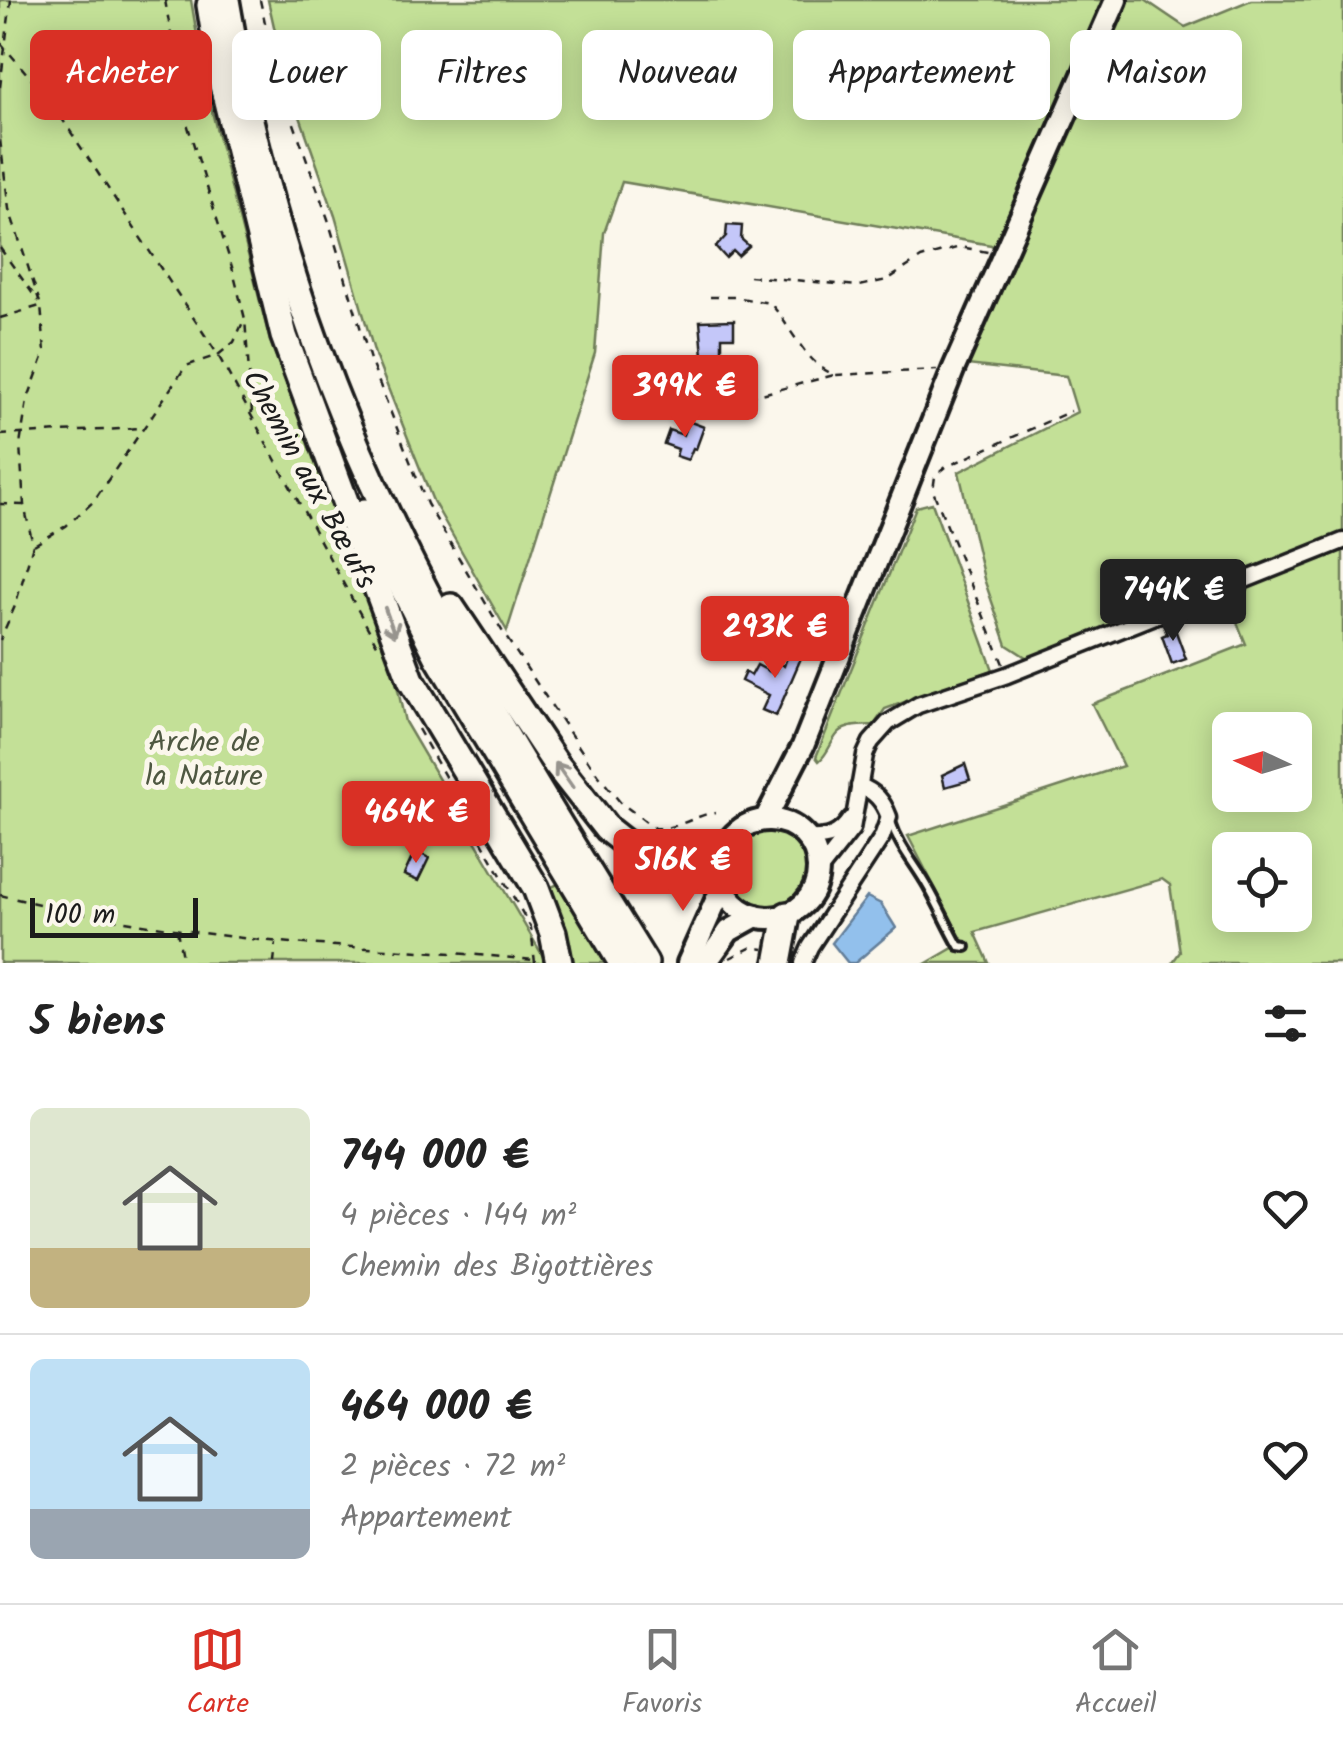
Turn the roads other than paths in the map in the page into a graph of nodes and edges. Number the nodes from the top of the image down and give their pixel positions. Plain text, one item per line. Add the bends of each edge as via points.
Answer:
1 (209, 0) edge
2 (226, 0) edge
3 (1116, 0) edge
4 (260, 231) junction
5 (370, 478) junction
6 (1343, 541) edge
7 (802, 746) junction
8 (859, 786) junction
9 (853, 814) junction
10 (889, 817) junction
11 (765, 820) junction
12 (802, 833) junction
13 (722, 856) junction
14 (818, 872) junction
15 (723, 885) junction
16 (787, 914) junction
17 (756, 916) junction
18 (966, 948) dead end
19 (634, 958) edge
20 (543, 962) edge
21 (688, 963) edge
22 (706, 963) edge
23 (778, 963) edge
24 (803, 963) edge

1 - 4 highway
2 - 5 highway via 285,248
3 - 7 main road via 953,370
4 - 19 highway via 310,381 372,528 438,657
4 -> 20 highway via 284,336 412,680 536,888 553,933
13 -> 5 highway via 699,872 676,872 620,841 593,815
5 - 19 highway via 456,648
6 - 8 street via 918,705 888,722 871,742
7 - 11 main road
7 - 12 main road via 791,800
8 - 9 street
8 - 10 street via 874,793
9 - 12 street via 829,838
9 - 14 street via 848,838
10 - 18 lane via 959,946
10 - 24 street
11 - 12 main road
11 - 13 main road via 737,832
12 - 14 main road
13 - 15 main road
14 - 16 main road via 808,898
15 - 17 main road
15 - 21 main road
16 - 17 main road
16 - 23 highway
17 - 22 main road via 729,931

